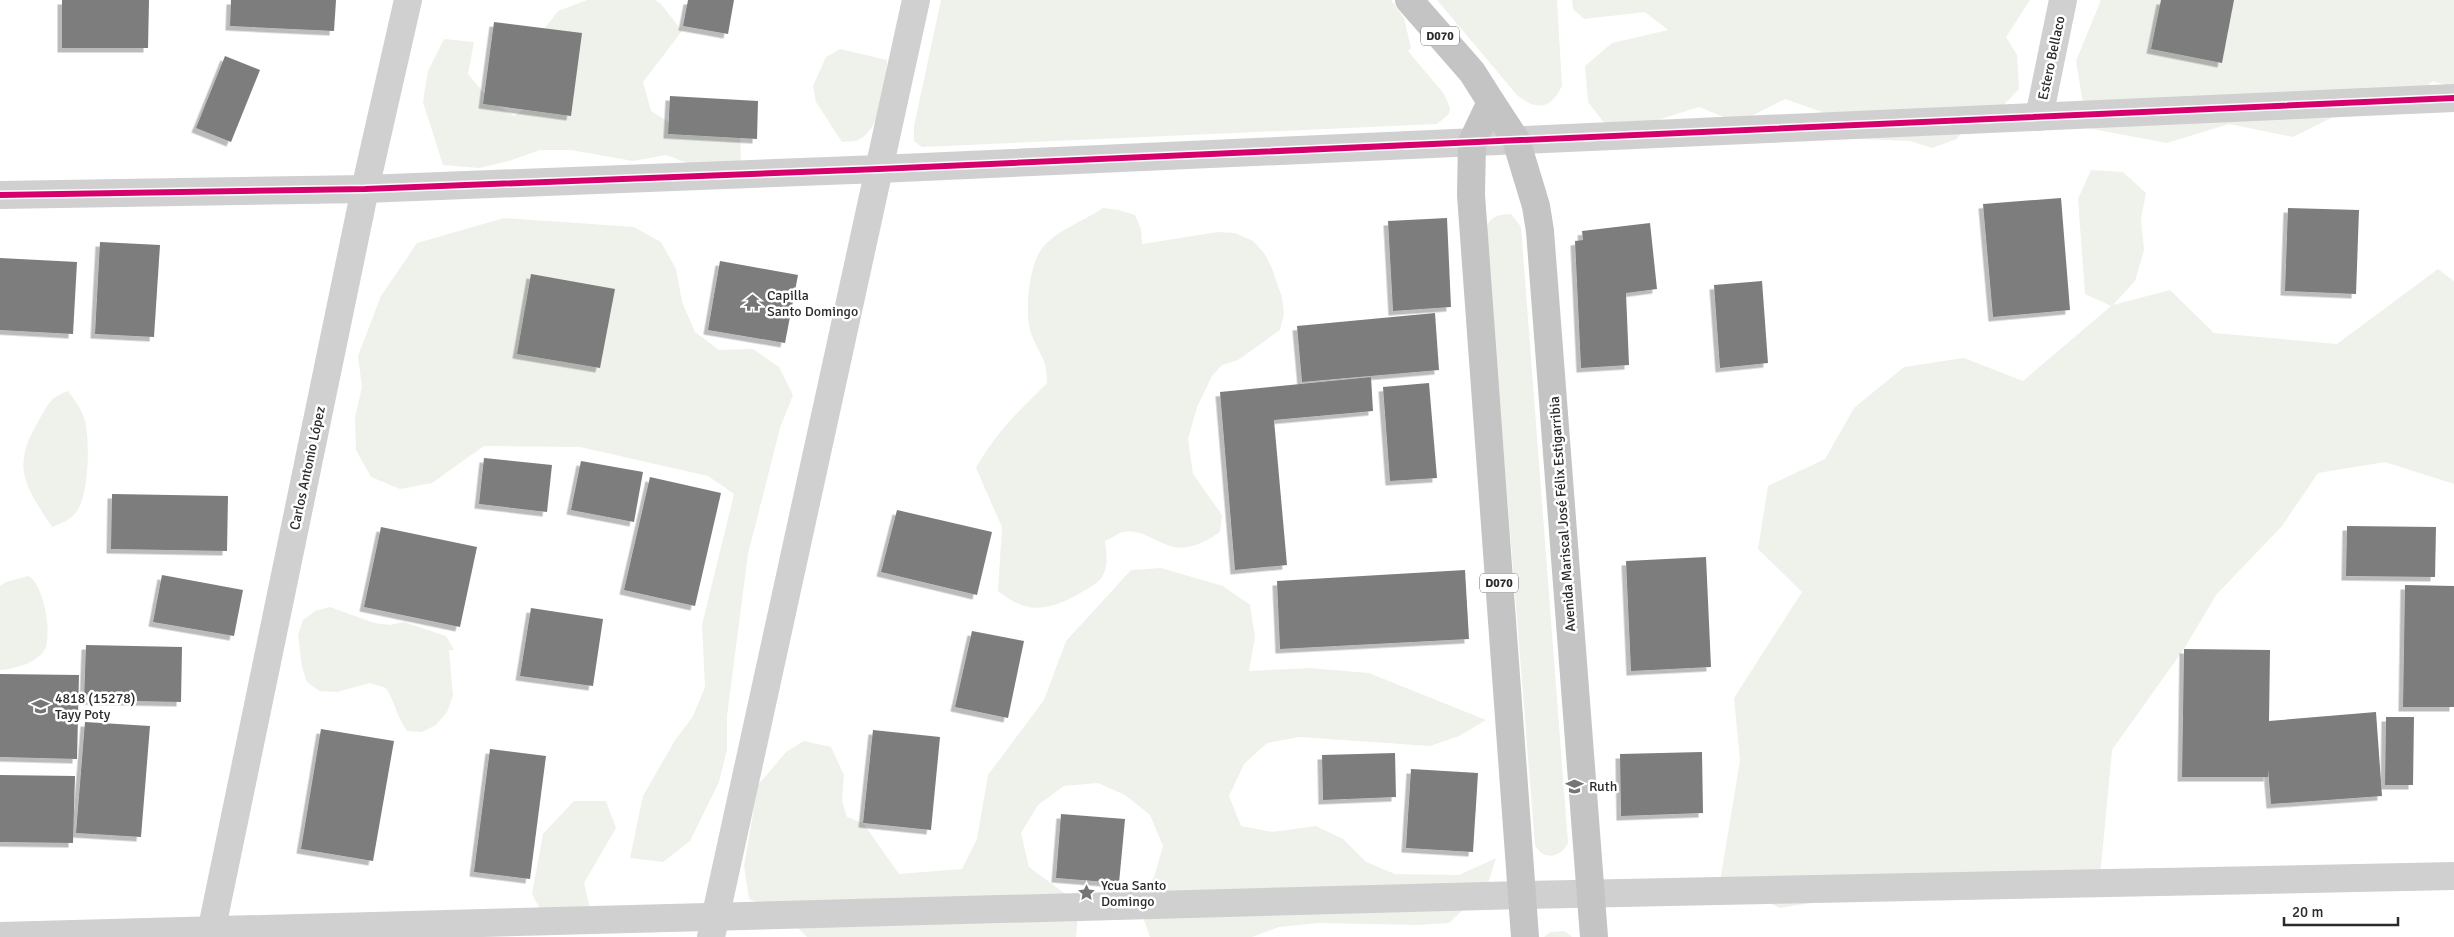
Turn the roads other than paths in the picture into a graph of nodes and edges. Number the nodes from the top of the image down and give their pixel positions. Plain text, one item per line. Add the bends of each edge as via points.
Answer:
1 (408, 0) edge
2 (916, 0) edge
3 (1409, 0) edge
4 (2063, 0) edge
5 (2454, 98) edge
6 (1491, 102) junction
7 (2039, 117) junction
8 (1516, 140) junction
9 (1472, 142) junction
10 (879, 169) junction
11 (365, 189) junction
12 (0, 195) edge
13 (2454, 876) edge
14 (1591, 893) junction
15 (1522, 895) junction
16 (713, 927) edge
17 (211, 934) edge
18 (0, 936) edge
19 (1525, 937) edge
20 (1594, 937) edge

1 - 11 street, Carlos Antonio López
2 - 10 street
3 - 6 main road, Avenida Mariscal José Félix Estigarribia / D070 via 1472,72
4 - 7 street, Estero Bellaco
5 - 7 street
6 - 8 main road, Avenida Mariscal José Félix Estigarribia
6 - 9 main road, D070
7 - 8 street
8 - 9 street
8 - 14 main road, Avenida Mariscal José Félix Estigarribia via 1536,206 1540,231
9 - 10 street
9 - 15 main road, D070 via 1472,230
10 - 11 street
10 - 16 street
11 - 12 street
11 - 17 street, Carlos Antonio López
13 - 14 street
14 - 15 street
14 - 20 main road, Avenida Mariscal José Félix Estigarribia
15 - 16 street
15 - 19 main road, D070
16 - 17 street
17 - 18 street

